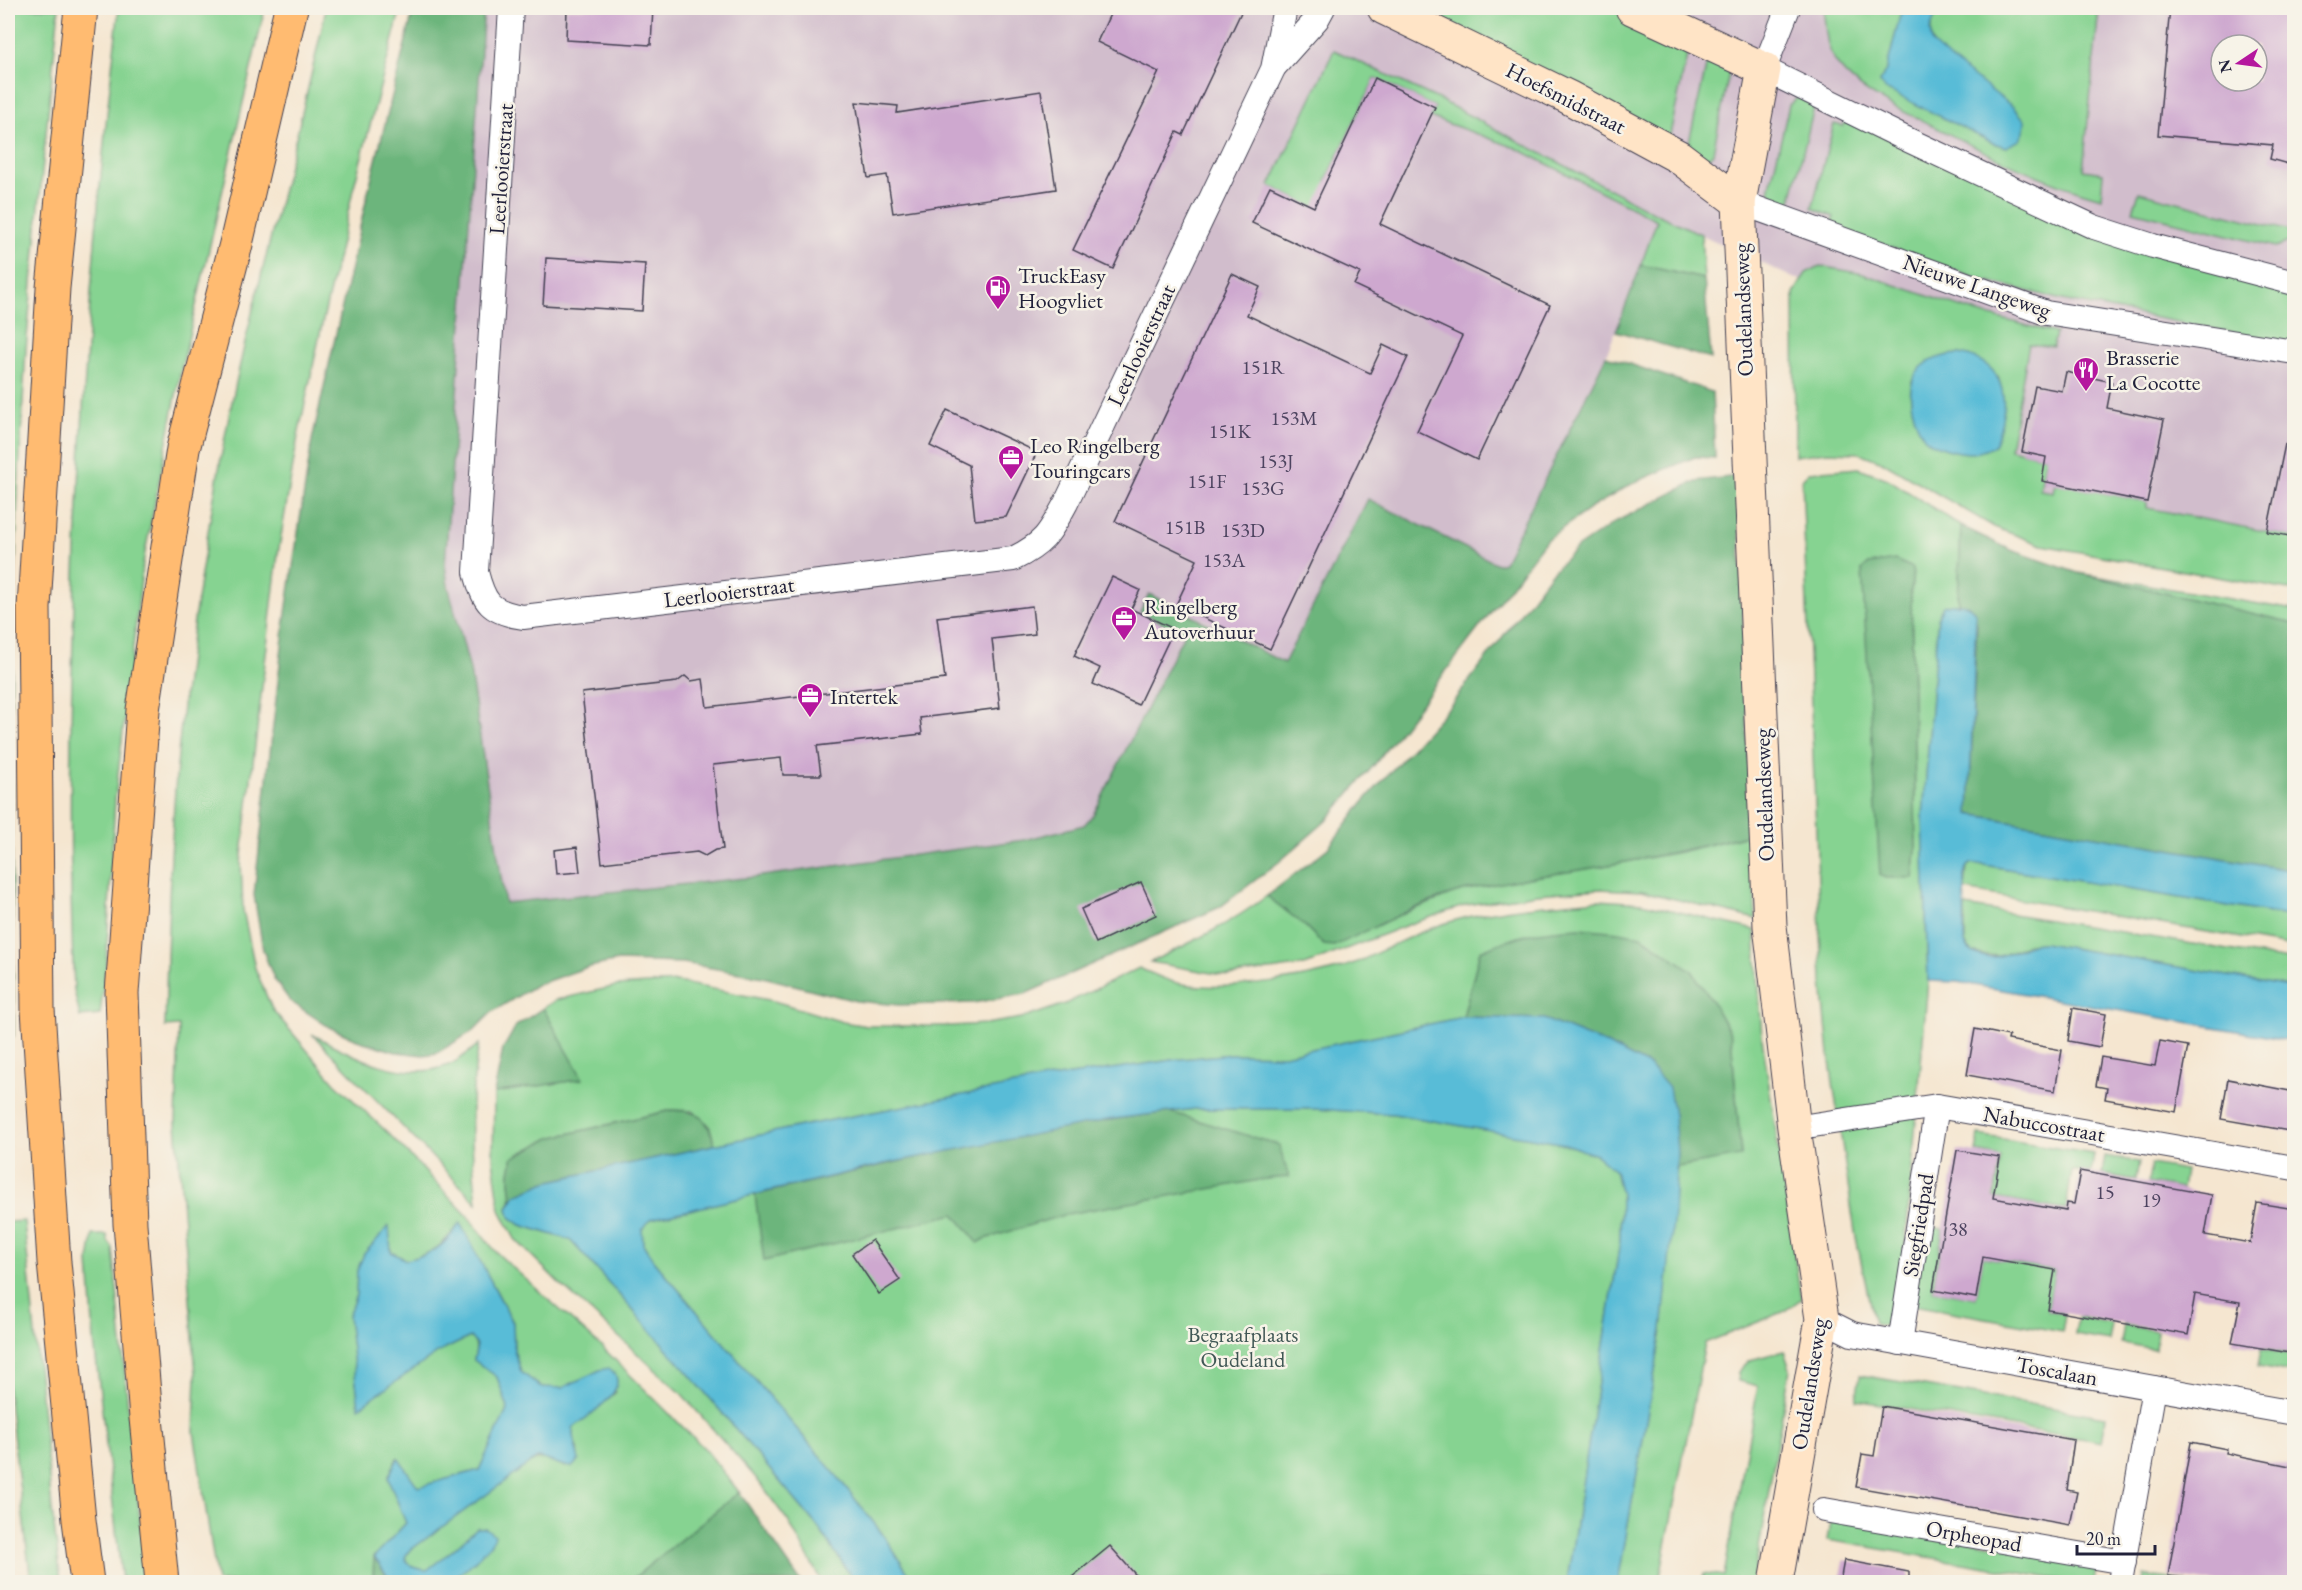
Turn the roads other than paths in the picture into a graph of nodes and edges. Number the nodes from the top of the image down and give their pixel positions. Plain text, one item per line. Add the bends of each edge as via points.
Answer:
1 (81, 8) edge
2 (291, 8) edge
3 (511, 8) edge
4 (1285, 8) edge
5 (1323, 8) edge
6 (1384, 8) edge
7 (1632, 8) edge
8 (1788, 8) edge
9 (1272, 69) junction
10 (1764, 69) junction
11 (1739, 202) junction
12 (2295, 283) edge
13 (2295, 352) edge
14 (1937, 1106) junction
15 (1794, 1128) junction
16 (2295, 1168) edge
17 (1822, 1319) junction
18 (1900, 1343) junction
19 (2154, 1388) junction
20 (2295, 1413) edge
21 (1824, 1510) dead end
22 (2122, 1572) edge
23 (87, 1582) edge
24 (162, 1582) edge
25 (1776, 1582) edge

1 - 23 highway via 53,288 34,608 39,1021 54,1262
2 - 24 highway via 183,449 143,710 122,993 130,1224
3 - 9 street, Leerlooierstraat via 476,572 487,601 502,614 523,617 1013,558 1031,550 1048,536 1066,503
4 - 9 street, Leerlooierstraat
5 - 9 street, Leerlooierstraat
6 - 11 street, Hoefsmidstraat via 1568,97 1679,157
7 - 10 street
8 - 10 street, Oudelandseweg
10 - 11 street, Oudelandseweg
10 - 12 street via 2094,227
11 - 13 street, Nieuwe Langeweg via 2046,313
11 - 15 street, Oudelandseweg via 1770,926
14 - 15 street, Nabuccostraat
14 - 16 street, Nabuccostraat
14 - 18 street, Siegfriedpad
15 - 17 street, Oudelandseweg
17 - 18 street, Toscalaan via 1852,1334
17 - 25 street, Oudelandseweg
18 - 19 street, Toscalaan
19 - 20 street, Toscalaan
19 - 22 street
21 - 22 street, Orpheopad

